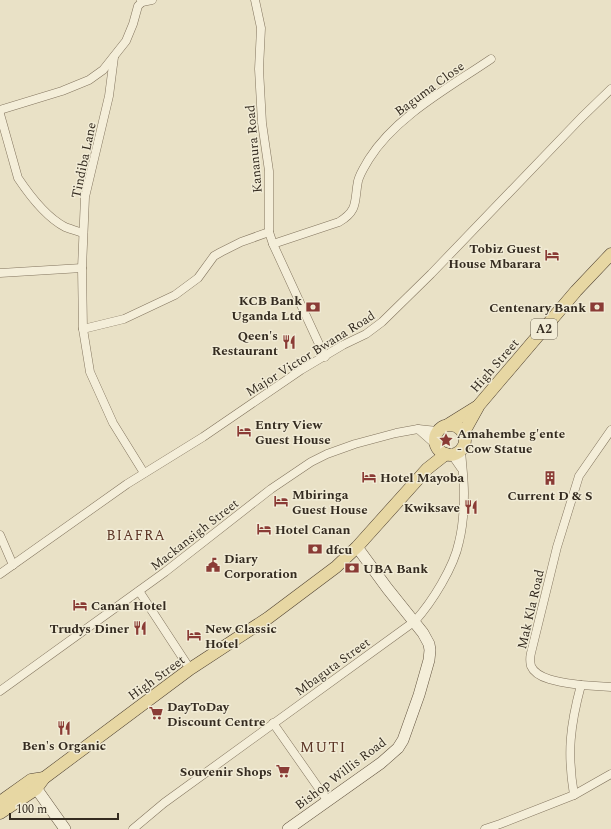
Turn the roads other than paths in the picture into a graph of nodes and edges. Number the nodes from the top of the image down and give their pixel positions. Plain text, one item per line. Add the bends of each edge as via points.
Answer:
1 (152, 0) edge
2 (255, 0) edge
3 (141, 1) edge
4 (114, 57) junction
5 (491, 59) dead end
6 (611, 89) edge
7 (0, 110) edge
8 (0, 114) edge
9 (269, 232) junction
10 (83, 233) junction
11 (273, 244) junction
12 (611, 254) edge
13 (82, 268) junction
14 (0, 273) edge
15 (83, 329) junction
16 (325, 357) junction
17 (479, 405) junction
18 (449, 424) junction
19 (418, 429) junction
20 (611, 430) edge
21 (437, 431) junction
22 (464, 432) junction
23 (436, 445) junction
24 (453, 453) junction
25 (427, 470) junction
26 (144, 473) junction
27 (0, 535) edge
28 (357, 547) junction
29 (13, 565) junction
30 (0, 574) edge
31 (139, 590) junction
32 (415, 621) junction
33 (190, 669) junction
34 (581, 685) junction
35 (611, 687) edge
36 (0, 691) edge
37 (273, 723) junction
38 (611, 774) edge
39 (34, 785) junction
40 (574, 795) junction
41 (327, 800) junction
42 (0, 802) edge
43 (0, 812) edge
44 (65, 829) edge
45 (133, 829) edge
46 (288, 829) edge
47 (485, 829) edge

1 - 3 street
2 - 9 street, Kananura Road via 261,28 259,69 262,123 269,172
3 - 4 street via 126,40
4 - 7 street via 103,70 89,80 62,92
4 - 10 street, Tindiba Lane via 109,96 85,197
5 - 11 street, Baguma Close via 414,111 393,130 363,168 358,180 355,207 348,216 339,222
6 - 16 street, Major Victor Bwana Road via 382,322
8 - 10 street via 18,178 24,187 54,219 65,227
9 - 11 street, Kananura Road
9 - 15 street via 241,242 214,256 198,278 175,295 124,319
10 - 13 street, Tindiba Lane
11 - 16 street, Kananura Road
12 - 17 main road, High Street / A2
13 - 14 street
13 - 15 street, Tindiba Lane
15 - 26 street, Tindiba Lane via 90,372 113,423
16 - 26 street, Major Victor Bwana Road via 301,370 203,437
17 - 18 main road, High Street / A2
17 - 22 main road, High Street / A2
18 - 21 main road, A2
18 - 22 main road
19 - 21 street, Mackansigh Street
19 - 23 street
19 - 31 street, Mackansigh Street via 355,444 311,462 271,489
20 - 34 street, Mak Kla Road via 579,476 557,547 531,653 531,667 536,672 547,678
21 - 23 main road
22 - 24 main road, A2 via 466,442
23 - 24 main road via 440,451
23 - 25 main road, High Street
24 - 25 main road, High Street
24 - 32 street, Mbaguta Street via 462,469 464,492 459,541 455,556 435,594
25 - 28 main road, High Street
26 - 29 street, Major Victor Bwana Road
27 - 29 street
28 - 32 main road, Bishop Willis Road
28 - 33 main road, High Street via 336,567 268,618
29 - 30 street, Major Victor Bwana Road
31 - 33 street
31 - 36 street, Mackansigh Street
32 - 37 street, Mbaguta Street
32 - 41 main road, Bishop Willis Road via 430,650 428,666 403,740 381,763
33 - 39 main road, High Street
34 - 35 street, Mak Kla Road
34 - 40 street via 570,743 570,772
37 - 41 street
37 - 45 street, Mbaguta Street via 164,803
38 - 40 street
39 - 42 main road, High Street
39 - 43 main road, High Street
39 - 44 main road
40 - 47 street
41 - 46 main road, Bishop Willis Road

